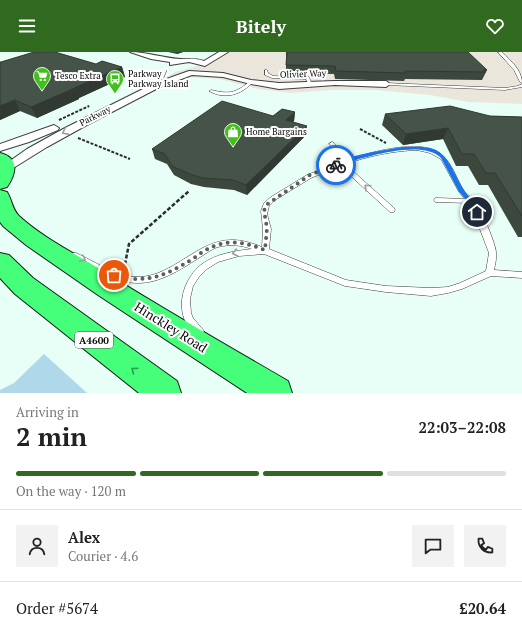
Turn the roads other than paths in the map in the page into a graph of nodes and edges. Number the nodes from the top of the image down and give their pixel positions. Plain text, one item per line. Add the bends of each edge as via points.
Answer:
1 (134, 52) edge
2 (212, 52) edge
3 (224, 52) edge
4 (500, 52) edge
5 (151, 56) junction
6 (181, 60) junction
7 (191, 60) junction
8 (205, 66) junction
9 (170, 67) junction
10 (266, 71) dead end
11 (192, 73) junction
12 (223, 75) junction
13 (251, 82) junction
14 (522, 83) edge
15 (386, 84) joint
16 (310, 85) junction
17 (211, 91) dead end
18 (332, 144) dead end
19 (0, 148) edge
20 (348, 160) junction
21 (341, 163) junction
22 (2, 170) edge
23 (0, 196) edge
24 (437, 200) dead end
25 (470, 201) junction
26 (392, 210) dead end
27 (34, 239) junction
28 (265, 250) junction
29 (0, 262) edge
30 (490, 273) junction
31 (522, 274) edge
32 (207, 337) dead end
33 (226, 351) dead end
34 (165, 393) edge
35 (276, 393) edge
36 (280, 393) edge

1 - 5 street
2 - 7 street
3 - 8 street
4 - 14 lane via 520,75
5 - 6 street
5 - 9 street
6 - 7 street
6 - 9 street, Parkway
7 - 8 street, Olivier Way
8 - 11 street, Parkway
8 - 12 street, Olivier Way
9 - 11 street, Olivier Way via 175,72
9 - 19 street, Parkway via 158,78 47,131
10 - 16 lane via 268,76 308,78
11 - 12 street, Olivier Way
11 -> 22 street, Parkway via 159,85 81,124 40,145
12 - 13 street, Olivier Way
13 - 16 street, Olivier Way via 279,86
13 - 17 lane via 238,93 228,95
14 - 15 lane via 519,88 488,89
15 - 16 street, Olivier Way
18 - 20 lane
20 - 21 lane
20 - 25 lane via 399,149 428,149 439,153
26 -> 21 lane
21 - 28 lane via 310,175 266,205
23 - 27 highway, Hinckley Road via 2,210 11,221
24 - 25 lane
25 - 30 lane via 493,253
27 -> 28 lane via 114,275 139,280 166,273 208,248 220,244 243,243
27 - 35 highway, Hinckley Road
28 - 30 lane via 345,283 372,288 413,292 437,291 462,286
28 -> 32 lane via 237,252 224,256 199,271 186,295 185,307 188,320
34 -> 29 highway, A4600 via 24,286
30 - 31 lane
33 - 36 lane

